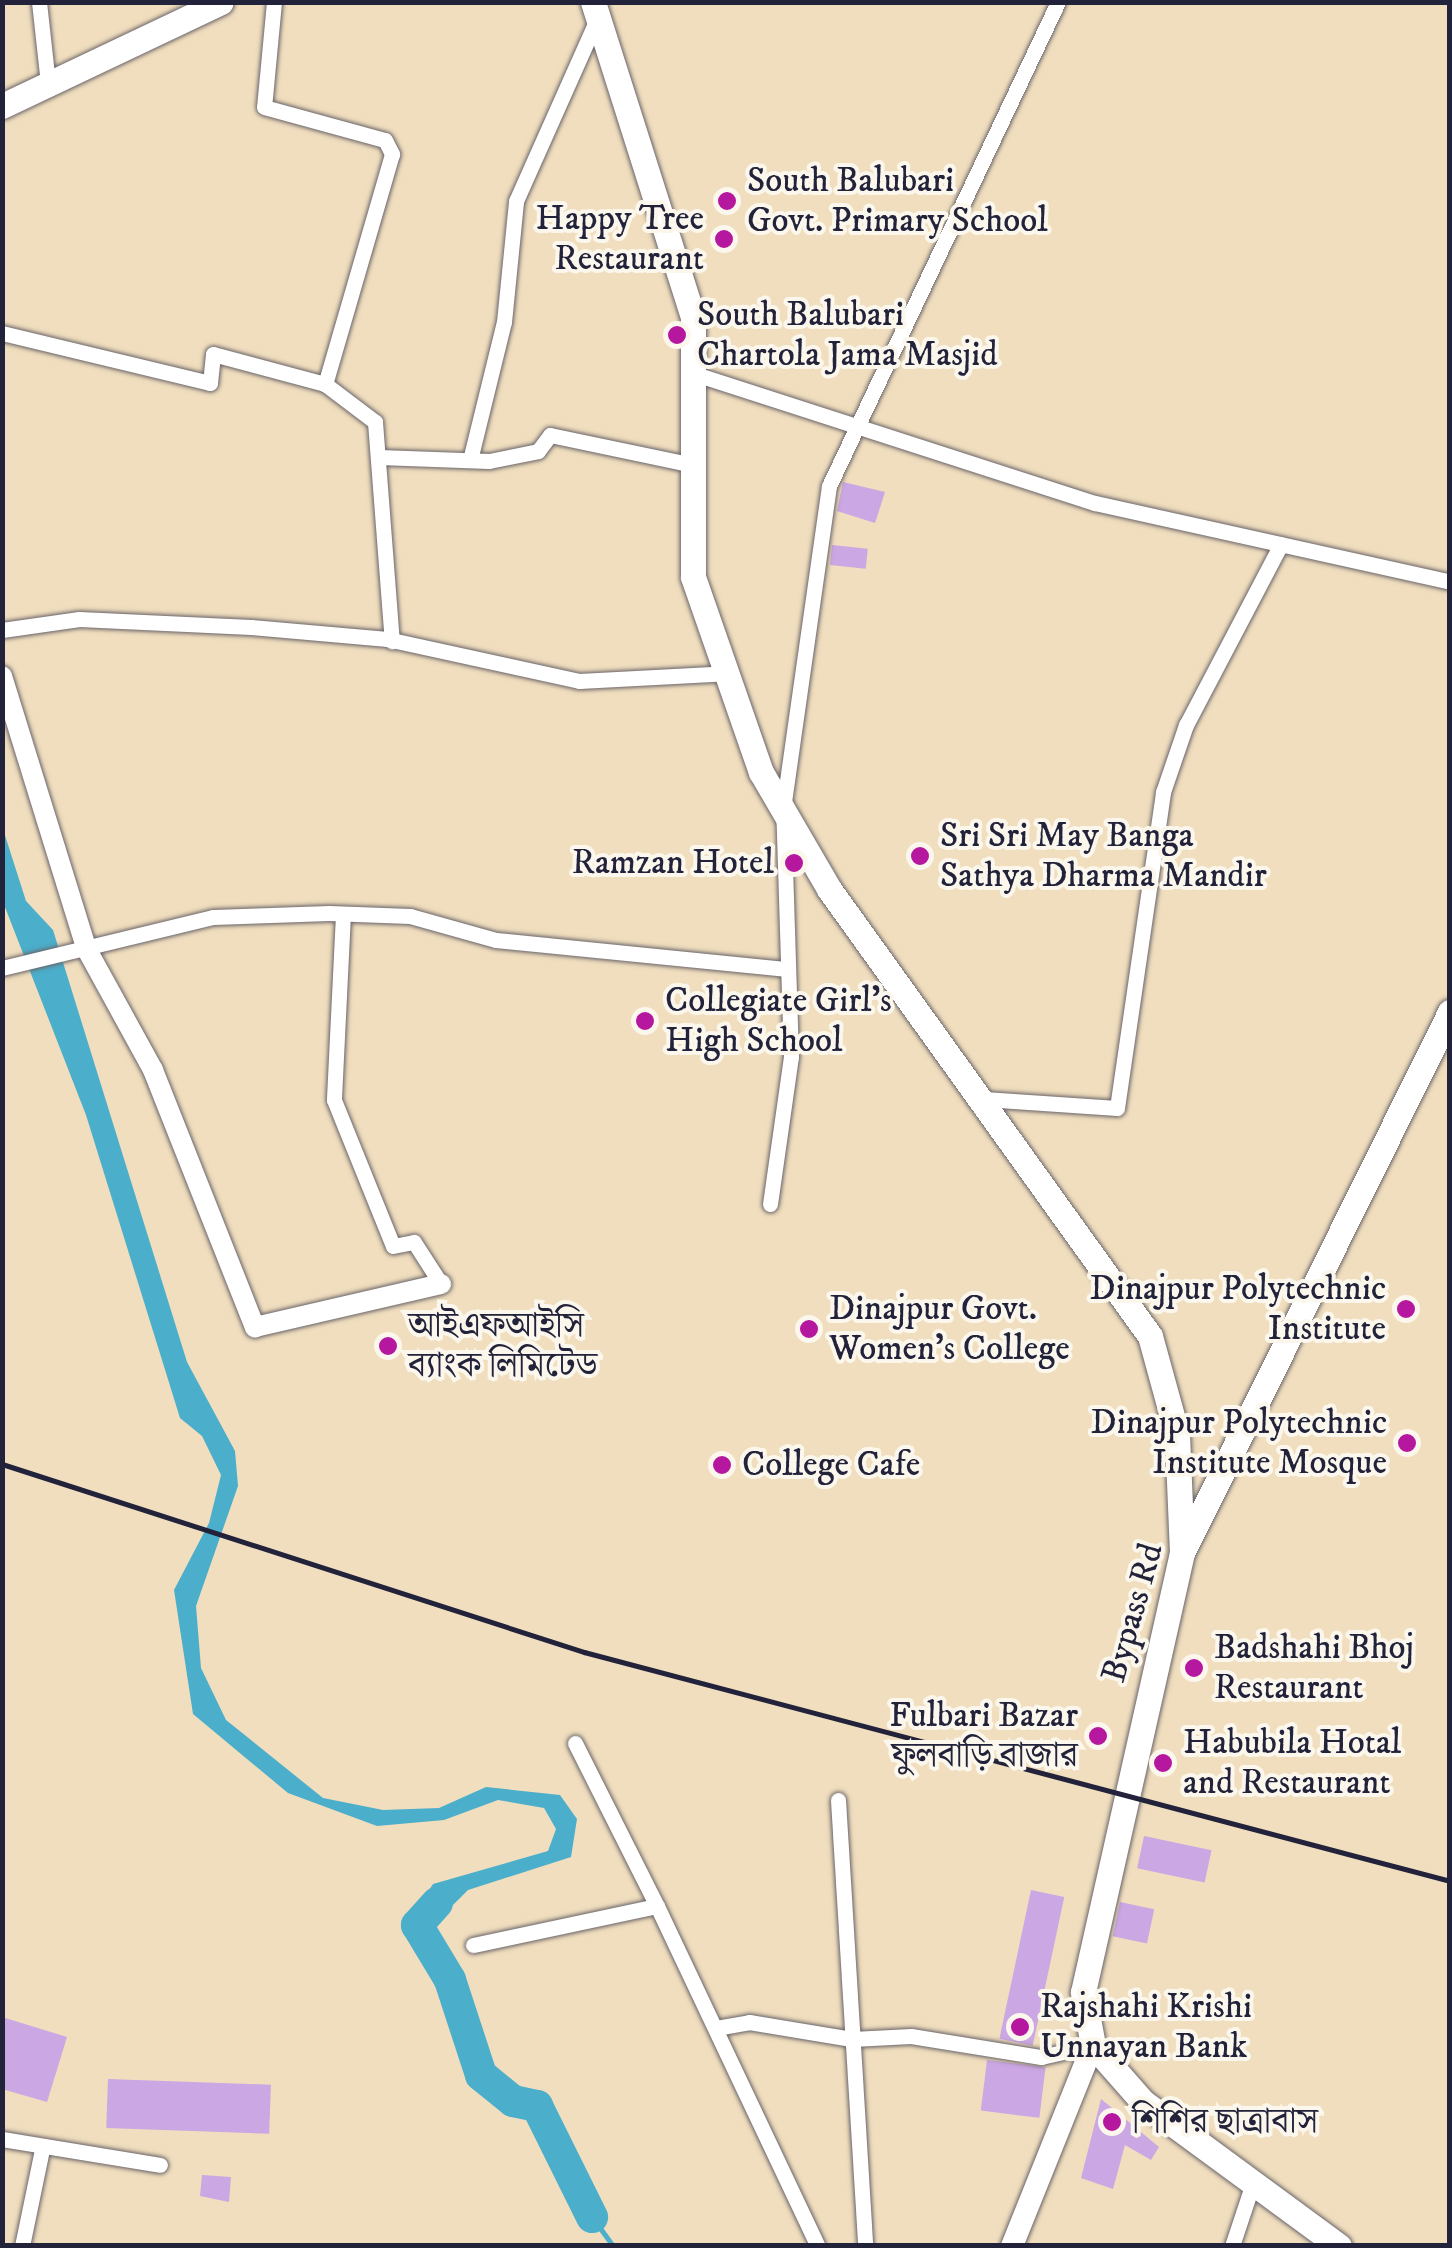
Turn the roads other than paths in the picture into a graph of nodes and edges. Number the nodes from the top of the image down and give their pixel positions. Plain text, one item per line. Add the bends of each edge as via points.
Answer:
1 (39, 2) edge
2 (221, 2) edge
3 (274, 2) edge
4 (1058, 2) edge
5 (595, 10) edge
6 (48, 82) junction
7 (2, 106) edge
8 (2, 333) edge
9 (695, 374) junction
10 (325, 384) junction
11 (854, 425) junction
12 (379, 457) junction
13 (470, 460) junction
14 (694, 464) junction
15 (1280, 544) junction
16 (1450, 582) edge
17 (2, 630) edge
18 (392, 641) junction
19 (731, 673) junction
20 (2, 676) edge
21 (783, 809) junction
22 (342, 914) junction
23 (86, 948) junction
24 (2, 968) edge
25 (788, 969) junction
26 (1450, 1012) edge
27 (984, 1099) junction
28 (770, 1204) dead end
29 (441, 1284) joint
30 (1182, 1553) junction
31 (575, 1742) dead end
32 (838, 1800) dead end
33 (657, 1906) junction
34 (473, 1945) dead end
35 (716, 2028) junction
36 (852, 2039) junction
37 (1093, 2046) junction
38 (2, 2139) edge
39 (42, 2148) junction
40 (160, 2165) dead end
41 (1253, 2182) junction
42 (22, 2246) edge
43 (818, 2246) edge
44 (865, 2246) edge
45 (1012, 2246) edge
46 (1232, 2246) edge
47 (1339, 2246) edge

1 - 6 street
2 - 6 main road
3 - 10 street via 264,107 385,140 392,154
4 - 11 street
5 - 9 main road via 679,262
5 - 13 street via 516,201 504,322
6 - 7 main road
8 - 10 street via 210,382 213,354
9 - 11 street
9 - 14 main road
10 - 12 street via 375,422
11 - 15 street via 1094,503
11 - 21 street via 826,505
12 - 13 street
12 - 18 street
13 - 14 street via 538,451 550,436
14 - 19 main road via 693,578
15 - 16 street
15 - 27 street via 1186,725 1163,792 1117,1108
17 - 18 street via 79,619
18 - 19 street via 580,680
19 - 21 main road
20 - 23 street
21 - 25 street
21 - 27 main road via 830,889
22 - 23 street via 213,917
22 - 25 street via 410,916 496,940
22 - 29 street via 332,1051 339,1119 392,1246 414,1242
23 - 24 street
23 - 29 street via 100,959 153,1070 255,1327
25 - 28 street via 791,1057
26 - 30 main road, Bypass Rd
27 - 30 main road via 1150,1336 1176,1434
30 - 37 main road, Bypass Rd via 1101,1890 1083,1992
31 - 33 street
32 - 36 street
33 - 34 street
33 - 35 street
35 - 36 street via 749,2022
35 - 43 street
36 - 37 street via 962,2041 1041,2057
36 - 44 street
37 - 41 main road via 1143,2102
37 - 45 main road
38 - 39 street
39 - 40 street
39 - 42 street
41 - 46 street
41 - 47 main road

